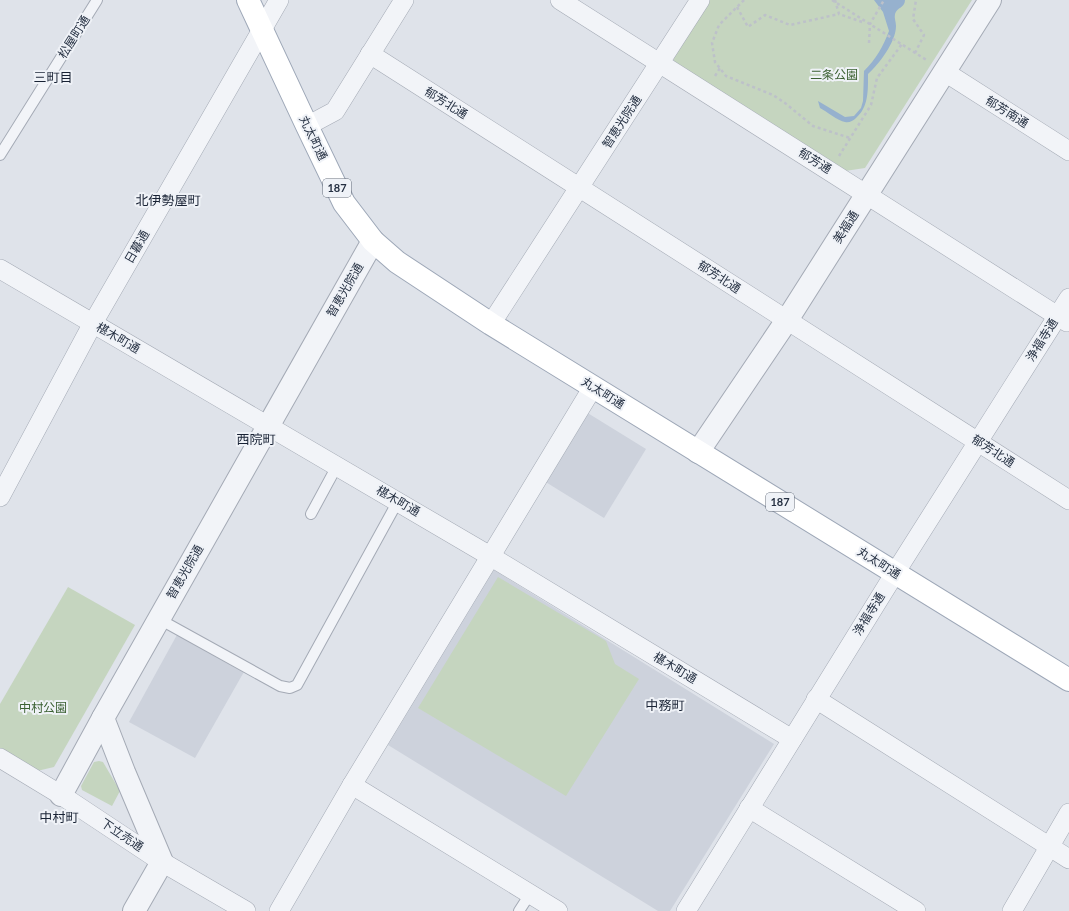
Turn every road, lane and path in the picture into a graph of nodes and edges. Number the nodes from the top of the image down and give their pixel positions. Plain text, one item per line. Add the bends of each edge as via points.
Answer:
1 (97, 0) edge
2 (248, 0) edge
3 (279, 0) edge
4 (404, 0) edge
5 (560, 0) edge
6 (700, 0) edge
7 (744, 0) edge
8 (832, 0) edge
9 (836, 0) edge
10 (884, 0) edge
11 (916, 0) edge
12 (990, 0) edge
13 (737, 7) junction
14 (839, 14) junction
15 (870, 24) junction
16 (262, 29) junction
17 (869, 43) dead end
18 (902, 44) junction
19 (915, 53) junction
20 (370, 54) junction
21 (660, 63) junction
22 (939, 68) junction
23 (307, 126) junction
24 (850, 138) junction
25 (1069, 151) edge
26 (0, 155) edge
27 (836, 161) dead end
28 (579, 188) junction
29 (867, 194) junction
30 (373, 241) junction
31 (0, 269) edge
32 (1069, 298) edge
33 (1063, 319) edge
34 (787, 320) junction
35 (94, 323) junction
36 (491, 324) junction
37 (593, 387) junction
38 (268, 426) junction
39 (978, 442) junction
40 (698, 452) junction
41 (337, 466) junction
42 (0, 497) edge
43 (1069, 500) edge
44 (398, 501) junction
45 (311, 514) dead end
46 (490, 556) junction
47 (895, 573) junction
48 (159, 618) junction
49 (1069, 680) edge
50 (816, 699) junction
51 (103, 718) junction
52 (792, 739) junction
53 (0, 758) edge
54 (352, 785) junction
55 (61, 794) junction
56 (749, 808) junction
57 (1069, 812) edge
58 (1050, 847) junction
59 (1069, 859) edge
60 (162, 862) junction
61 (530, 894) junction
62 (134, 911) edge
63 (246, 911) edge
64 (279, 911) edge
65 (519, 911) edge
66 (558, 911) edge
67 (686, 911) edge
68 (916, 911) edge
69 (1012, 911) edge

1 - 26 lane, 松屋町通
2 - 16 main road, 丸太町通 / 187
3 - 16 street, 日暮通
4 - 20 street
5 - 21 street, 郁芳通
6 - 21 street, 智恵光院通
7 - 13 path
8 - 15 path
9 - 14 path
10 - 15 path
11 - 19 path via 913,19 924,35
12 - 22 street, 美福通
13 - 14 path via 748,27 765,15 790,25
13 - 24 path via 718,25 712,43 715,62 726,76 773,95 813,126
14 - 15 path
15 - 17 path
15 - 18 path
16 - 23 main road, 丸太町通 / 187
16 - 35 street, 日暮通
18 - 19 path
18 - 24 path via 877,78 871,105
19 - 22 path
20 - 23 street via 335,111
20 - 28 street, 郁芳北通
21 - 28 street, 智恵光院通
21 - 29 street, 郁芳通
22 - 25 street, 郁芳南通
22 - 29 street, 美福通
23 - 30 main road, 丸太町通 / 187 via 344,203
24 - 27 path
28 - 34 street, 郁芳北通
28 - 36 street, 智恵光院通
29 - 33 street, 郁芳通
29 - 34 street, 美福通
30 - 36 main road, 丸太町通 / 187 via 397,262
30 - 38 street, 智恵光院通
31 - 35 street, 椹木町通
32 - 33 street, 浄福寺通
33 - 39 street, 浄福寺通
34 - 39 street, 郁芳北通
34 - 40 street, 美福通
35 - 38 street, 椹木町通
35 - 42 street, 日暮通
36 - 37 main road, 丸太町通 / 187
37 - 40 main road, 丸太町通 / 187
37 - 46 street
38 - 41 street, 椹木町通
38 - 48 street, 智恵光院通
39 - 43 street, 郁芳北通
39 - 47 street, 浄福寺通
40 - 47 main road, 丸太町通 / 187
41 - 44 street, 椹木町通
41 - 45 lane
44 - 46 street, 椹木町通
44 - 48 lane via 298,685 290,688 280,686
46 - 52 street, 椹木町通
46 - 54 street
47 - 49 main road, 丸太町通 / 187
47 - 50 street, 浄福寺通
48 - 51 street, 智恵光院通
50 - 52 street, 浄福寺通
50 - 58 street
51 - 55 street, 智恵光院通
51 - 60 street
52 - 56 street, 浄福寺通
53 - 55 street, 下立売通
54 - 61 street
54 - 64 street
55 - 60 street, 下立売通
56 - 67 street, 浄福寺通
56 - 68 street
57 - 58 street
58 - 59 street
58 - 69 street
60 - 62 street
60 - 63 street, 下立売通
61 - 65 lane
61 - 66 street

